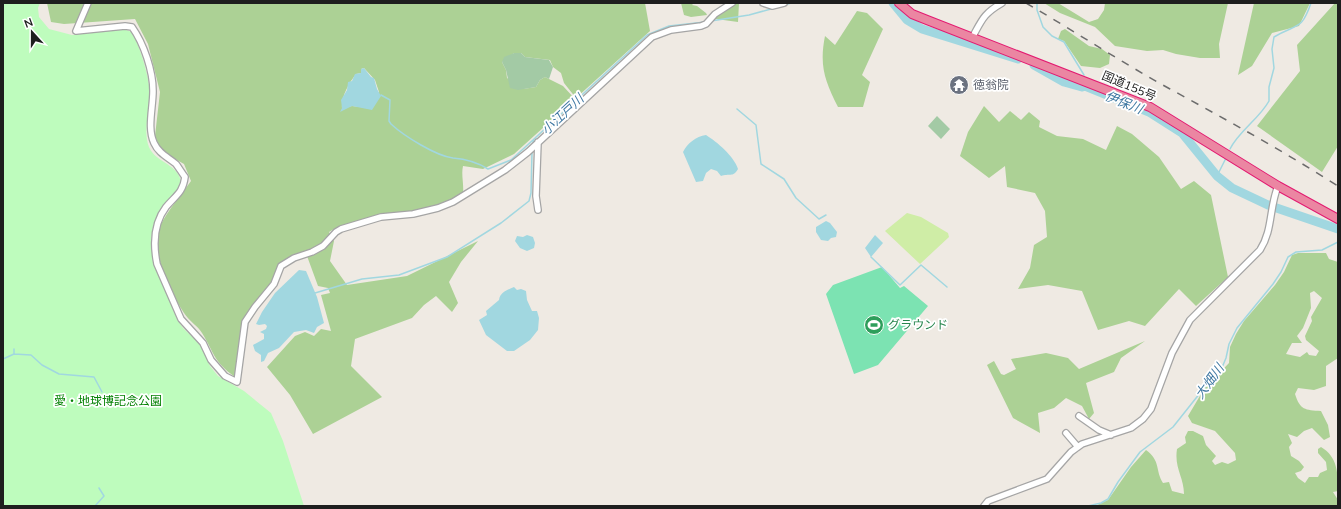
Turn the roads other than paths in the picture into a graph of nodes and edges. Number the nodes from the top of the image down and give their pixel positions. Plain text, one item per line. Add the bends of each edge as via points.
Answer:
1 (88, 3) edge
2 (723, 3) edge
3 (732, 3) edge
4 (763, 3) edge
5 (784, 3) edge
6 (899, 3) edge
7 (998, 4) edge
8 (907, 6) edge
9 (721, 10) junction
10 (972, 38) junction
11 (537, 143) junction
12 (1278, 186) junction
13 (538, 210) dead end
14 (1338, 218) edge
15 (1079, 416) dead end
16 (1066, 432) dead end
17 (1112, 435) junction
18 (1078, 447) junction
19 (984, 506) edge

1 - 11 street via 76,31 132,27 142,46 150,69 153,90 153,142 159,152 177,165 185,177 183,188 165,208 155,225 157,264 181,319 203,343 211,360 225,376 236,382 245,322 274,284 282,266 288,261 323,246 341,229 381,217 445,206 505,170
2 - 9 street
3 - 9 street
4 - 5 street via 772,6
6 - 8 highway, 国道155号
7 - 10 street via 983,17
8 - 10 highway, 国道155号 via 927,20
9 - 11 street via 706,24 671,30 652,37
10 - 12 highway, 国道155号 via 1150,107
11 - 13 street
12 - 14 highway, 国道155号
12 - 17 street via 1271,207 1270,229 1260,250 1190,320 1172,353 1151,409 1131,428
15 - 17 street via 1099,430
16 - 18 street
17 - 18 street via 1092,439
18 - 19 street via 1047,478 988,501

